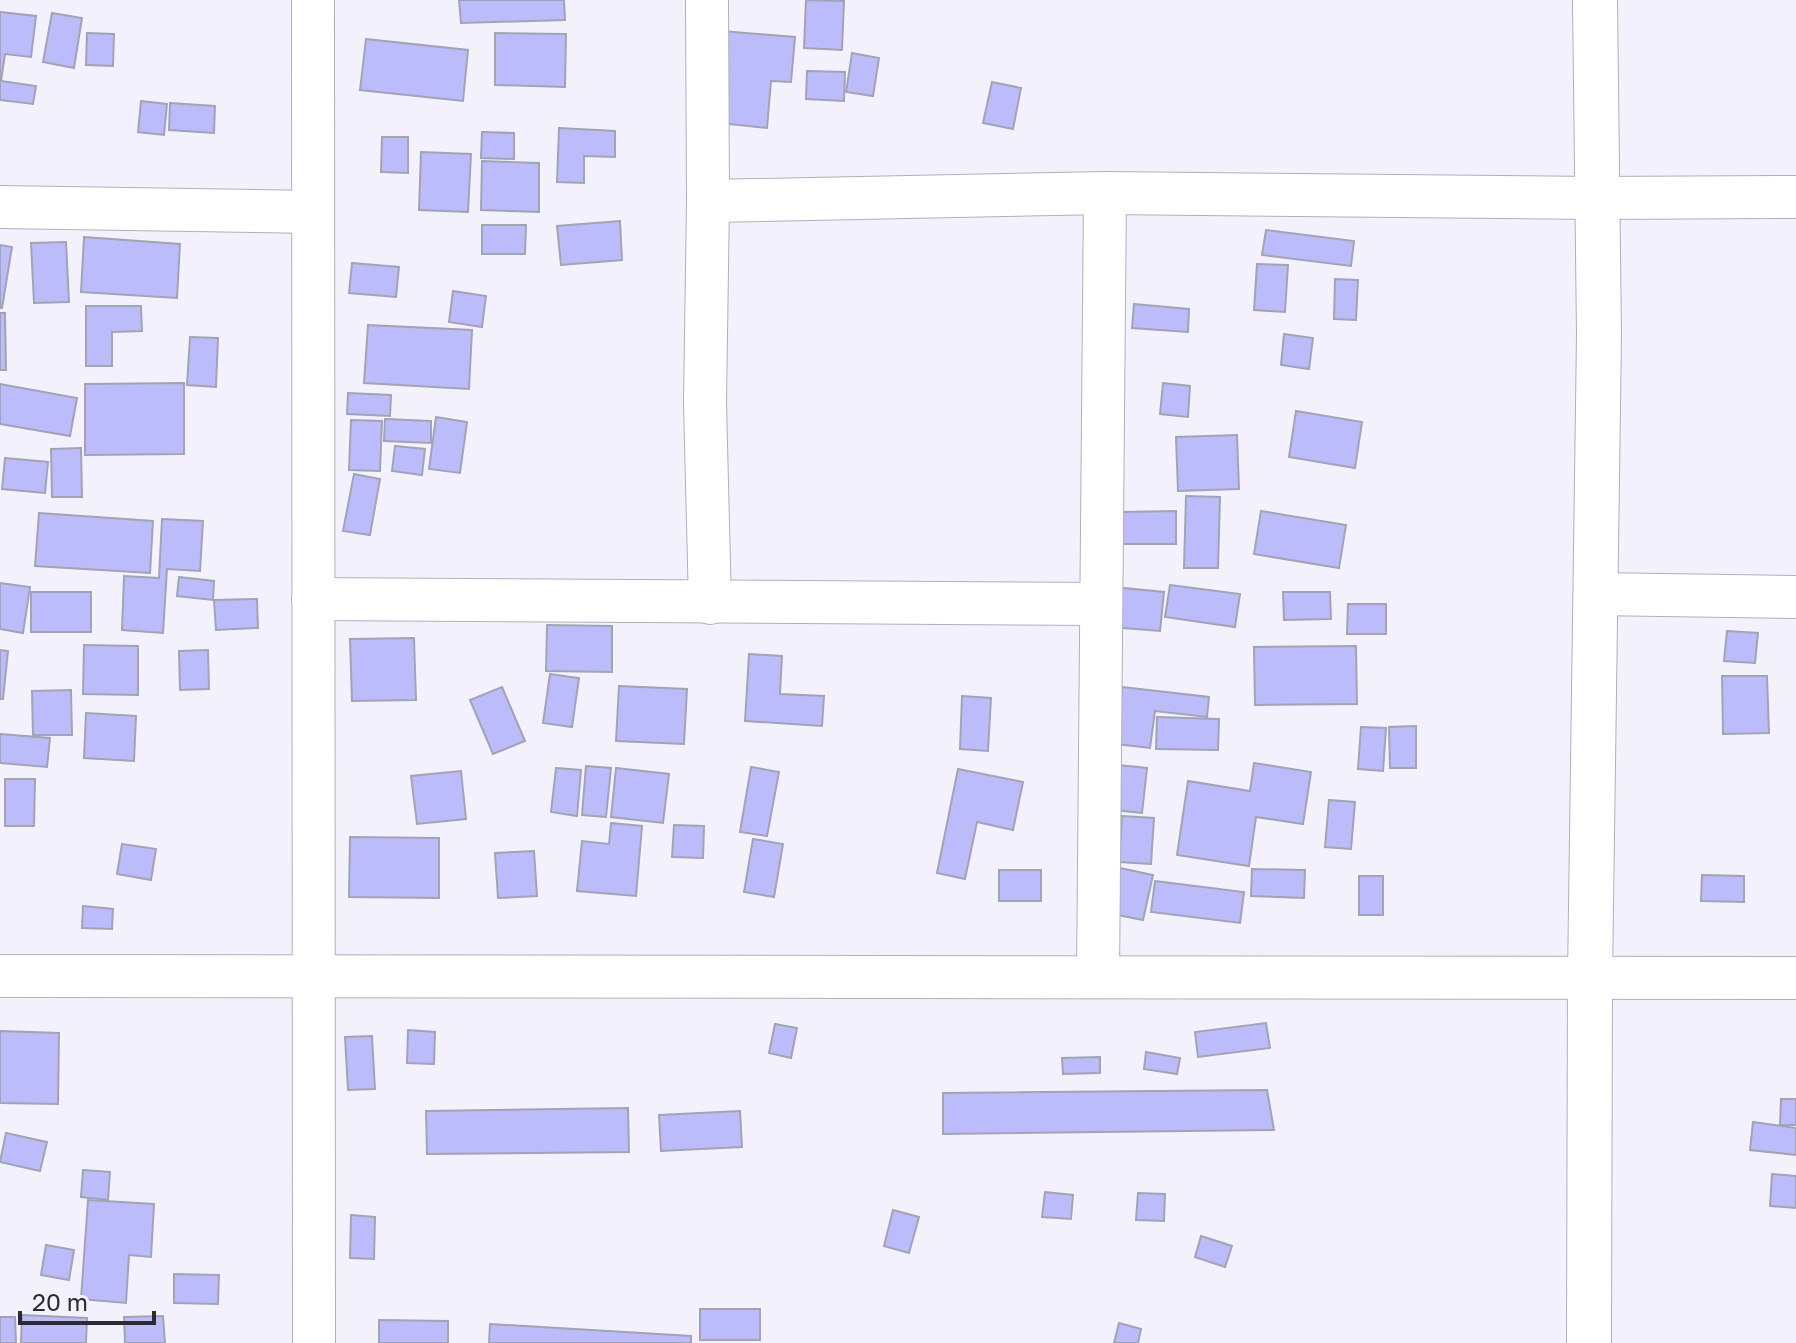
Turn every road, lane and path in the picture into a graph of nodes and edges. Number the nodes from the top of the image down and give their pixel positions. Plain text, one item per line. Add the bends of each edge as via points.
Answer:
1 (313, 0) edge
2 (707, 0) edge
3 (1595, 0) edge
4 (1105, 193) junction
5 (1796, 197) edge
6 (1596, 198) junction
7 (708, 201) junction
8 (0, 207) edge
9 (313, 212) junction
10 (1596, 594) junction
11 (1796, 597) edge
12 (313, 599) junction
13 (710, 603) junction
14 (1101, 604) junction
15 (0, 976) edge
16 (313, 976) junction
17 (1098, 977) junction
18 (1590, 978) junction
19 (1796, 978) edge
20 (314, 1343) edge
21 (1589, 1343) edge

1 - 9 street
2 - 7 street
3 - 6 street
4 - 6 street
4 - 7 street
4 - 14 street
5 - 6 street
6 - 10 street
7 - 13 street via 705,403
8 - 9 street
9 - 12 street
10 - 11 street
10 - 18 street
12 - 13 street
12 - 16 street
13 - 14 street
14 - 17 street
15 - 16 street
16 - 17 street
16 - 20 street
17 - 18 street
18 - 19 street
18 - 21 street

